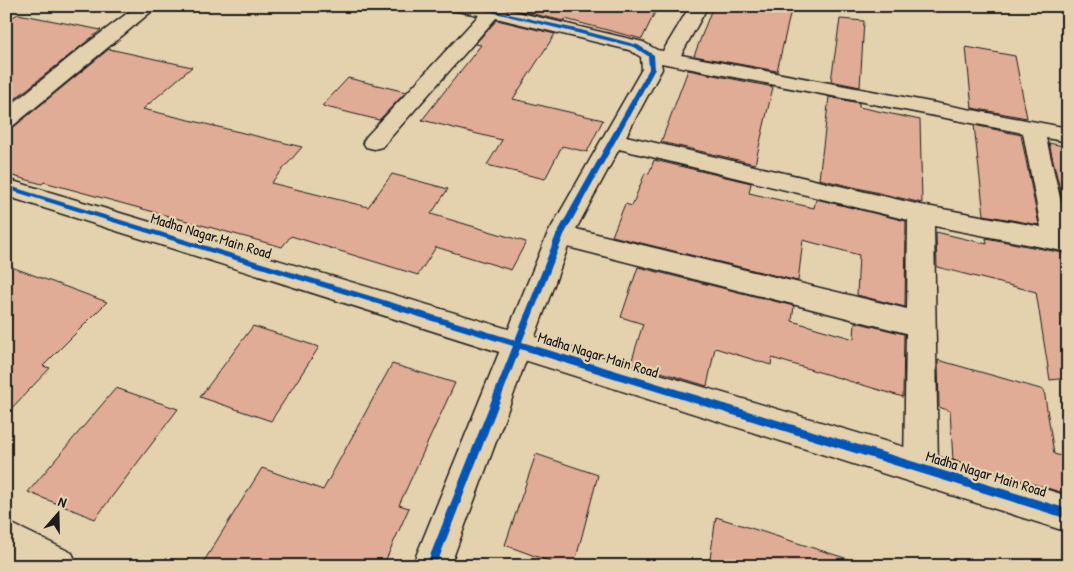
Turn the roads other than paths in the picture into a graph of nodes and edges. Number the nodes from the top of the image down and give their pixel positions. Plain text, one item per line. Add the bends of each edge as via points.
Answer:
1 (149, 6) edge
2 (457, 6) edge
3 (699, 6) edge
4 (494, 9) edge
5 (660, 56) junction
6 (6, 120) edge
7 (1032, 128) junction
8 (1068, 135) edge
9 (613, 140) junction
10 (374, 142) dead end
11 (6, 187) edge
12 (921, 214) junction
13 (560, 235) junction
14 (1062, 241) edge
15 (921, 326) junction
16 (516, 345) junction
17 (920, 468) junction
18 (1068, 514) edge
19 (6, 539) edge
20 (59, 566) edge
21 (432, 566) edge

1 - 6 street
2 - 4 street
3 - 5 street
4 - 5 street via 636,46
4 - 10 street
5 - 7 street
5 - 9 street
7 - 8 street
7 - 14 street
9 - 12 street
9 - 13 street
11 - 16 street, Madha Nagar Main Road
12 - 14 street
12 - 15 street
13 - 15 street
13 - 16 street
15 - 17 street
16 - 17 street, Madha Nagar Main Road
16 - 21 street
17 - 18 street, Madha Nagar Main Road
19 - 20 street

